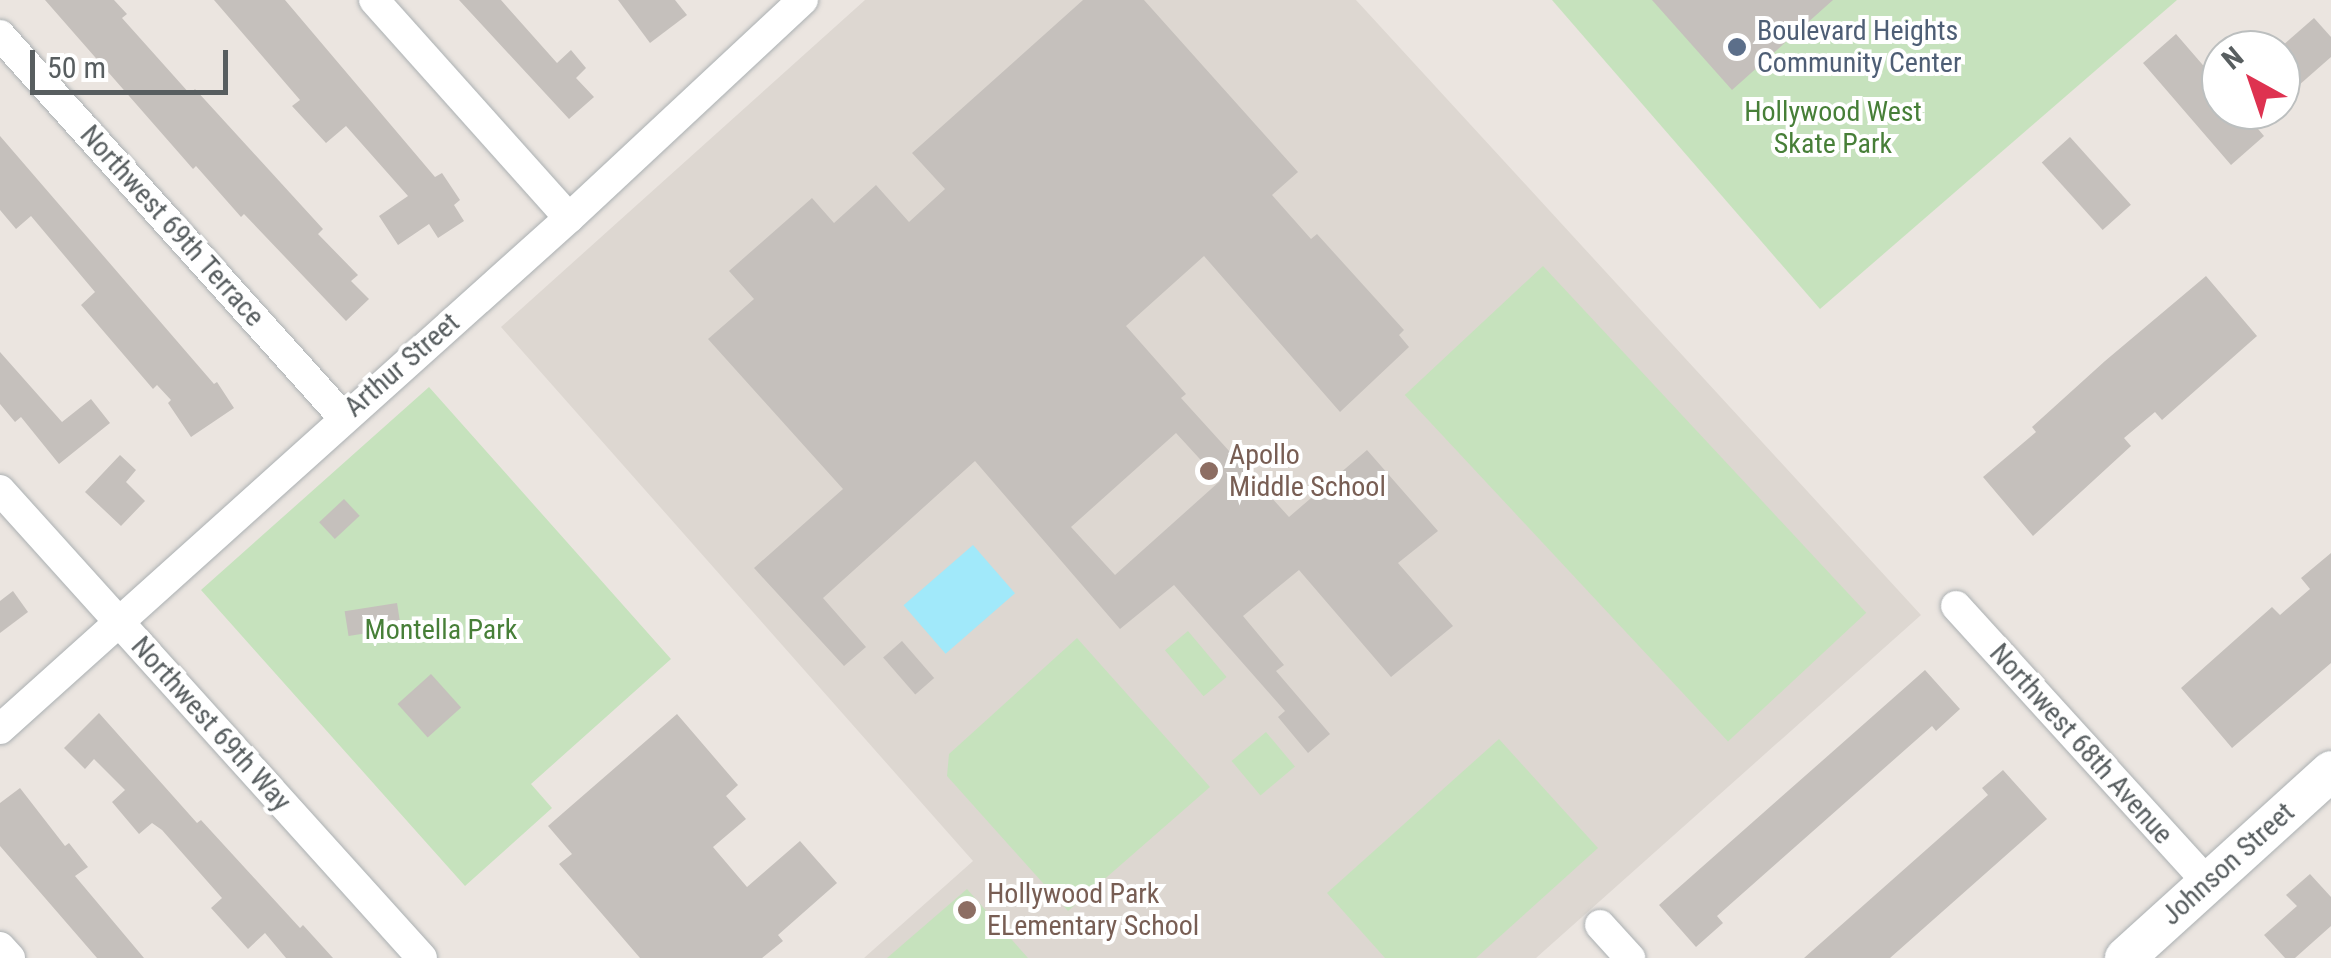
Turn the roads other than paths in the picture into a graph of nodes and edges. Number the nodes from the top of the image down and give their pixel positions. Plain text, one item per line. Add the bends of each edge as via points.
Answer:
1 (374, 0) edge
2 (787, 5) edge
3 (0, 34) edge
4 (569, 218) junction
5 (344, 416) junction
6 (0, 490) edge
7 (1956, 606) dead end
8 (119, 622) junction
9 (0, 729) edge
10 (2326, 786) edge
11 (2207, 882) junction
12 (1600, 926) dead end
13 (0, 947) edge
14 (10, 958) edge
15 (422, 958) edge
16 (1630, 958) edge
17 (2124, 958) edge

1 - 4 street
2 - 4 street, Arthur Street
3 - 5 street, Northwest 69th Terrace
4 - 5 street, Arthur Street
5 - 8 street, Arthur Street
6 - 8 street, Northwest 69th Way
7 - 11 street, Northwest 68th Avenue
8 - 9 street, Arthur Street
8 - 15 street, Northwest 69th Way
10 - 11 street, Johnson Street
11 - 17 street, Johnson Street
12 - 16 street
13 - 14 street

